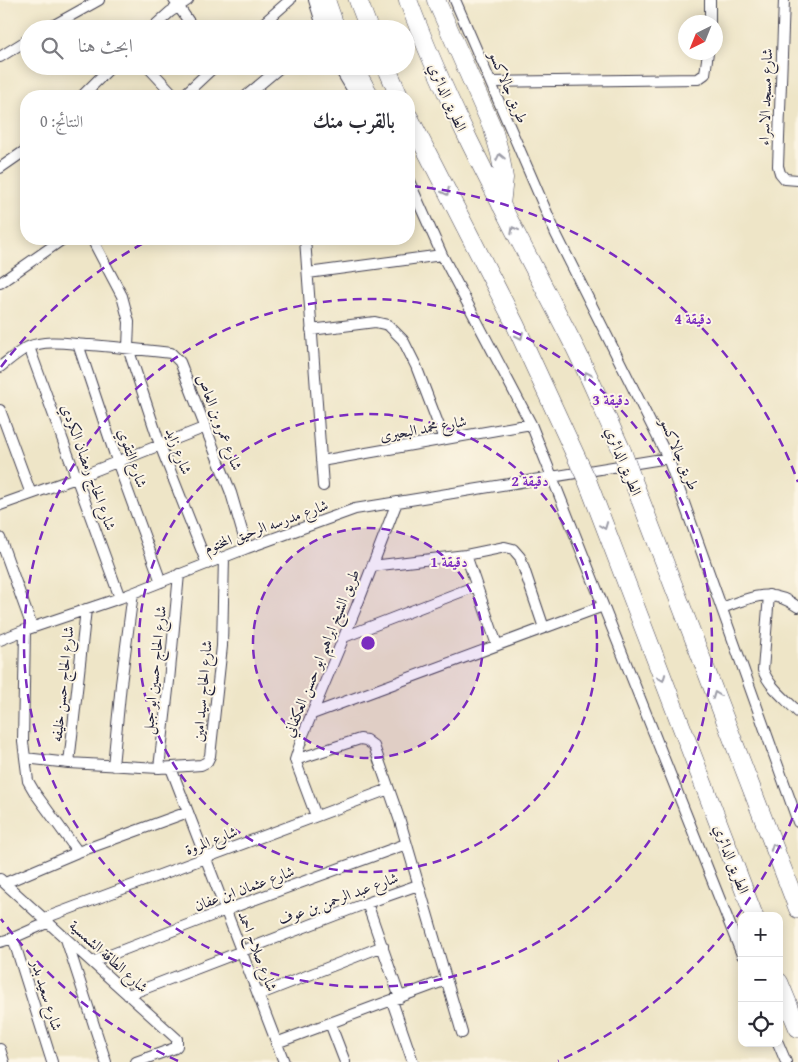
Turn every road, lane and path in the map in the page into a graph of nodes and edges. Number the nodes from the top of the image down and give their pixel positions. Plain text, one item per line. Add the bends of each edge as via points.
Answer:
1 (99, 0) edge
2 (188, 0) edge
3 (290, 0) edge
4 (314, 0) edge
5 (326, 0) edge
6 (358, 0) edge
7 (408, 0) edge
8 (436, 0) edge
9 (455, 0) edge
10 (710, 0) edge
11 (784, 0) edge
12 (176, 3) edge
13 (710, 15) edge
14 (63, 20) edge
15 (160, 20) edge
16 (188, 20) edge
17 (267, 20) edge
18 (320, 20) edge
19 (333, 20) edge
20 (366, 20) edge
21 (20, 45) edge
22 (0, 57) edge
23 (707, 60) edge
24 (103, 75) edge
25 (155, 75) edge
26 (205, 75) edge
27 (271, 75) edge
28 (343, 75) edge
29 (358, 75) edge
30 (390, 75) edge
31 (491, 82) junction
32 (88, 90) edge
33 (169, 90) edge
34 (189, 90) edge
35 (253, 90) edge
36 (352, 90) edge
37 (367, 90) edge
38 (396, 90) edge
39 (415, 129) edge
40 (415, 151) edge
41 (20, 154) edge
42 (0, 168) edge
43 (435, 171) junction
44 (798, 180) edge
45 (415, 194) edge
46 (500, 205) junction
47 (54, 245) edge
48 (95, 245) edge
49 (306, 245) edge
50 (442, 255) junction
51 (308, 273) junction
52 (0, 282) edge
53 (312, 330) junction
54 (78, 344) junction
55 (29, 347) junction
56 (128, 348) junction
57 (0, 367) edge
58 (0, 410) edge
59 (530, 424) junction
60 (206, 427) junction
61 (444, 439) junction
62 (160, 445) junction
63 (668, 458) junction
64 (117, 461) junction
65 (321, 461) junction
66 (76, 478) junction
67 (552, 478) junction
68 (323, 486) dead end
69 (31, 494) junction
70 (397, 502) junction
71 (0, 505) edge
72 (0, 538) edge
73 (247, 548) junction
74 (466, 555) junction
75 (224, 558) junction
76 (207, 564) junction
77 (372, 566) junction
78 (179, 574) junction
79 (161, 582) junction
80 (476, 586) junction
81 (133, 593) junction
82 (769, 595) junction
83 (120, 598) junction
84 (603, 606) junction
85 (798, 607) edge
86 (722, 608) junction
87 (86, 609) junction
88 (544, 628) junction
89 (28, 629) junction
90 (344, 637) junction
91 (0, 640) edge
92 (496, 645) junction
93 (798, 712) edge
94 (312, 714) junction
95 (25, 758) junction
96 (295, 760) junction
97 (69, 763) junction
98 (114, 766) junction
99 (159, 768) junction
100 (171, 768) junction
101 (389, 789) junction
102 (188, 812) junction
103 (316, 816) junction
104 (798, 822) edge
105 (406, 844) junction
106 (78, 852) junction
107 (206, 858) junction
108 (3, 881) edge
109 (418, 884) junction
110 (366, 903) junction
111 (798, 909) edge
112 (226, 910) junction
113 (752, 912) edge
114 (47, 920) junction
115 (66, 937) junction
116 (13, 938) junction
117 (0, 942) edge
118 (738, 945) edge
119 (383, 946) junction
120 (241, 951) junction
121 (92, 962) junction
122 (446, 980) junction
123 (783, 992) edge
124 (128, 995) junction
125 (258, 995) junction
126 (396, 1000) junction
127 (330, 1024) junction
128 (798, 1028) edge
129 (462, 1033) dead end
130 (276, 1043) junction
131 (780, 1047) edge
132 (0, 1049) edge
133 (162, 1058) edge
134 (4, 1062) edge
135 (52, 1062) edge
136 (106, 1062) edge
137 (136, 1062) edge
138 (284, 1062) edge
139 (345, 1062) edge
140 (413, 1062) edge
141 (786, 1062) edge

1 - 14 street
2 - 12 street
3 - 17 street
4 - 18 street
5 - 19 highway
6 - 20 highway
7 - 46 highway, الطريق الدائري via 445,90
46 -> 8 highway via 504,178 495,135
9 - 31 street, طريق جالاكسو
10 - 13 street
11 - 44 street, شارع مسجد الاسراء via 778,166 785,179
12 - 15 street
12 - 16 street
21 - 22 street
23 - 31 street via 705,74 698,80
24 - 32 street
25 - 33 street
26 - 34 street
27 - 35 street
28 - 36 street
29 - 37 highway
30 - 38 highway
31 - 63 street, طريق جالاكسو via 556,234
39 - 43 highway, الطريق الدائري
40 - 43 highway
41 - 42 street
43 -> 113 highway, الطريق الدائري via 514,324 583,473
45 - 50 street
111 -> 46 highway, الطريق الدائري, bridge via 622,451 569,336
47 - 52 street
48 - 56 street via 124,303 129,322
49 - 51 street
50 - 51 street
50 - 59 street
51 - 53 street
53 - 61 street via 375,322 388,326 402,340 416,366
53 - 65 street
54 - 55 street
54 - 56 street
54 - 64 street, شارع التقوي
55 - 57 street
55 - 66 street, شارع الحاج رمضان الكردي
56 - 60 street, شارع عمرو بن العاص via 170,353 176,357
56 - 62 street, شارع زايد
58 - 69 street
59 - 61 street, شارع محمد البحيرى
59 - 67 street
60 - 62 street
60 - 73 street, شارع عمرو بن العاص
61 - 65 street, شارع محمد البحيرى
62 - 64 street
62 - 76 street, شارع زايد
63 - 67 street, شارع مدرسه الرحيق المختوم
63 - 86 street, طريق جالاكسو
64 - 66 street
64 - 79 street, شارع التقوي
65 - 68 street
66 - 69 street
66 - 83 street, شارع الحاج رمضان الكردي
67 - 70 street, شارع مدرسه الرحيق المختوم
67 - 84 street
69 - 71 street
70 - 73 street, شارع مدرسه الرحيق المختوم via 355,509
70 - 77 street, طريق الشيخ ابراهيم ابو حسن العكفاني
72 - 89 street
73 - 75 street, شارع مدرسه الرحيق المختوم
74 - 77 street
74 - 80 street
74 - 88 street via 505,547 513,549 520,557
75 - 76 street, شارع مدرسه الرحيق المختوم
75 - 100 street, شارع الحاج سيد امين via 222,646 210,756 201,765
76 - 78 street, شارع مدرسه الرحيق المختوم
77 - 90 street, طريق الشيخ ابراهيم ابو حسن العكفاني
78 - 79 street, شارع مدرسه الرحيق المختوم
78 - 99 street, شارع الحاج حسين ابو جبل
79 - 81 street, شارع مدرسه الرحيق المختوم
80 - 90 street
80 - 92 street
81 - 83 street, شارع مدرسه الرحيق المختوم
81 - 98 street
82 - 85 street
82 - 86 street via 752,596
82 - 93 street via 763,670 766,678
83 - 87 street, شارع مدرسه الرحيق المختوم
84 - 88 street
84 - 118 street
86 - 104 street, طريق جالاكسو
87 - 89 street, شارع مدرسه الرحيق المختوم
87 - 97 street, شارع الحاج حسن خليفه
88 - 92 street
89 - 91 street, شارع مدرسه الرحيق المختوم
89 - 95 street via 23,704
90 - 94 street, طريق الشيخ ابراهيم ابو حسن العكفاني
92 - 94 street
94 - 96 street, طريق الشيخ ابراهيم ابو حسن العكفاني
95 - 97 street, شارع الحاج سيد امين
95 - 106 street via 28,781
96 - 101 street via 360,739 366,740 376,751
96 - 103 street, طريق الشيخ ابراهيم ابو حسن العكفاني
97 - 98 street, شارع الحاج سيد امين
98 - 99 street, شارع الحاج سيد امين
99 - 100 street, شارع الحاج سيد امين
100 - 102 street, شارع صلاح احمد
101 - 103 street, شارع المروة
101 - 105 street
102 - 106 street
102 - 107 street, شارع صلاح احمد
103 - 107 street, شارع المروة
105 - 109 street
105 - 112 street, شارع عثمان ابن عفان
106 - 108 street
107 - 112 street, شارع صلاح احمد
107 - 114 street, شارع المروة
108 - 114 street, شارع الطاقة الشمسية
109 - 110 street, شارع عبد الرحمن بن عوف
109 - 122 street
110 - 119 street
110 - 120 street, شارع عبد الرحمن بن عوف
112 - 120 street, شارع صلاح احمد
112 - 121 street, شارع عثمان ابن عفان
114 - 115 street, شارع الطاقة الشمسية
114 - 116 street, شارع المروة
115 - 121 street, شارع الطاقة الشمسية
115 - 136 street
116 - 117 street, شارع المروة
116 - 135 street, شارع سعيد بدر
119 - 125 street
119 - 126 street
120 - 124 street, شارع عبد الرحمن بن عوف
120 - 125 street, شارع صلاح احمد
121 - 124 street, شارع الطاقة الشمسية
122 - 126 street
122 - 129 street
123 - 128 highway
124 - 133 street, شارع الطاقة الشمسية via 177,1039 178,1046
125 - 130 street, شارع صلاح احمد
126 - 127 street
126 - 140 street
127 - 130 street
127 - 139 street
130 - 138 street, شارع صلاح احمد
131 - 141 street
132 - 134 street
133 - 137 street

